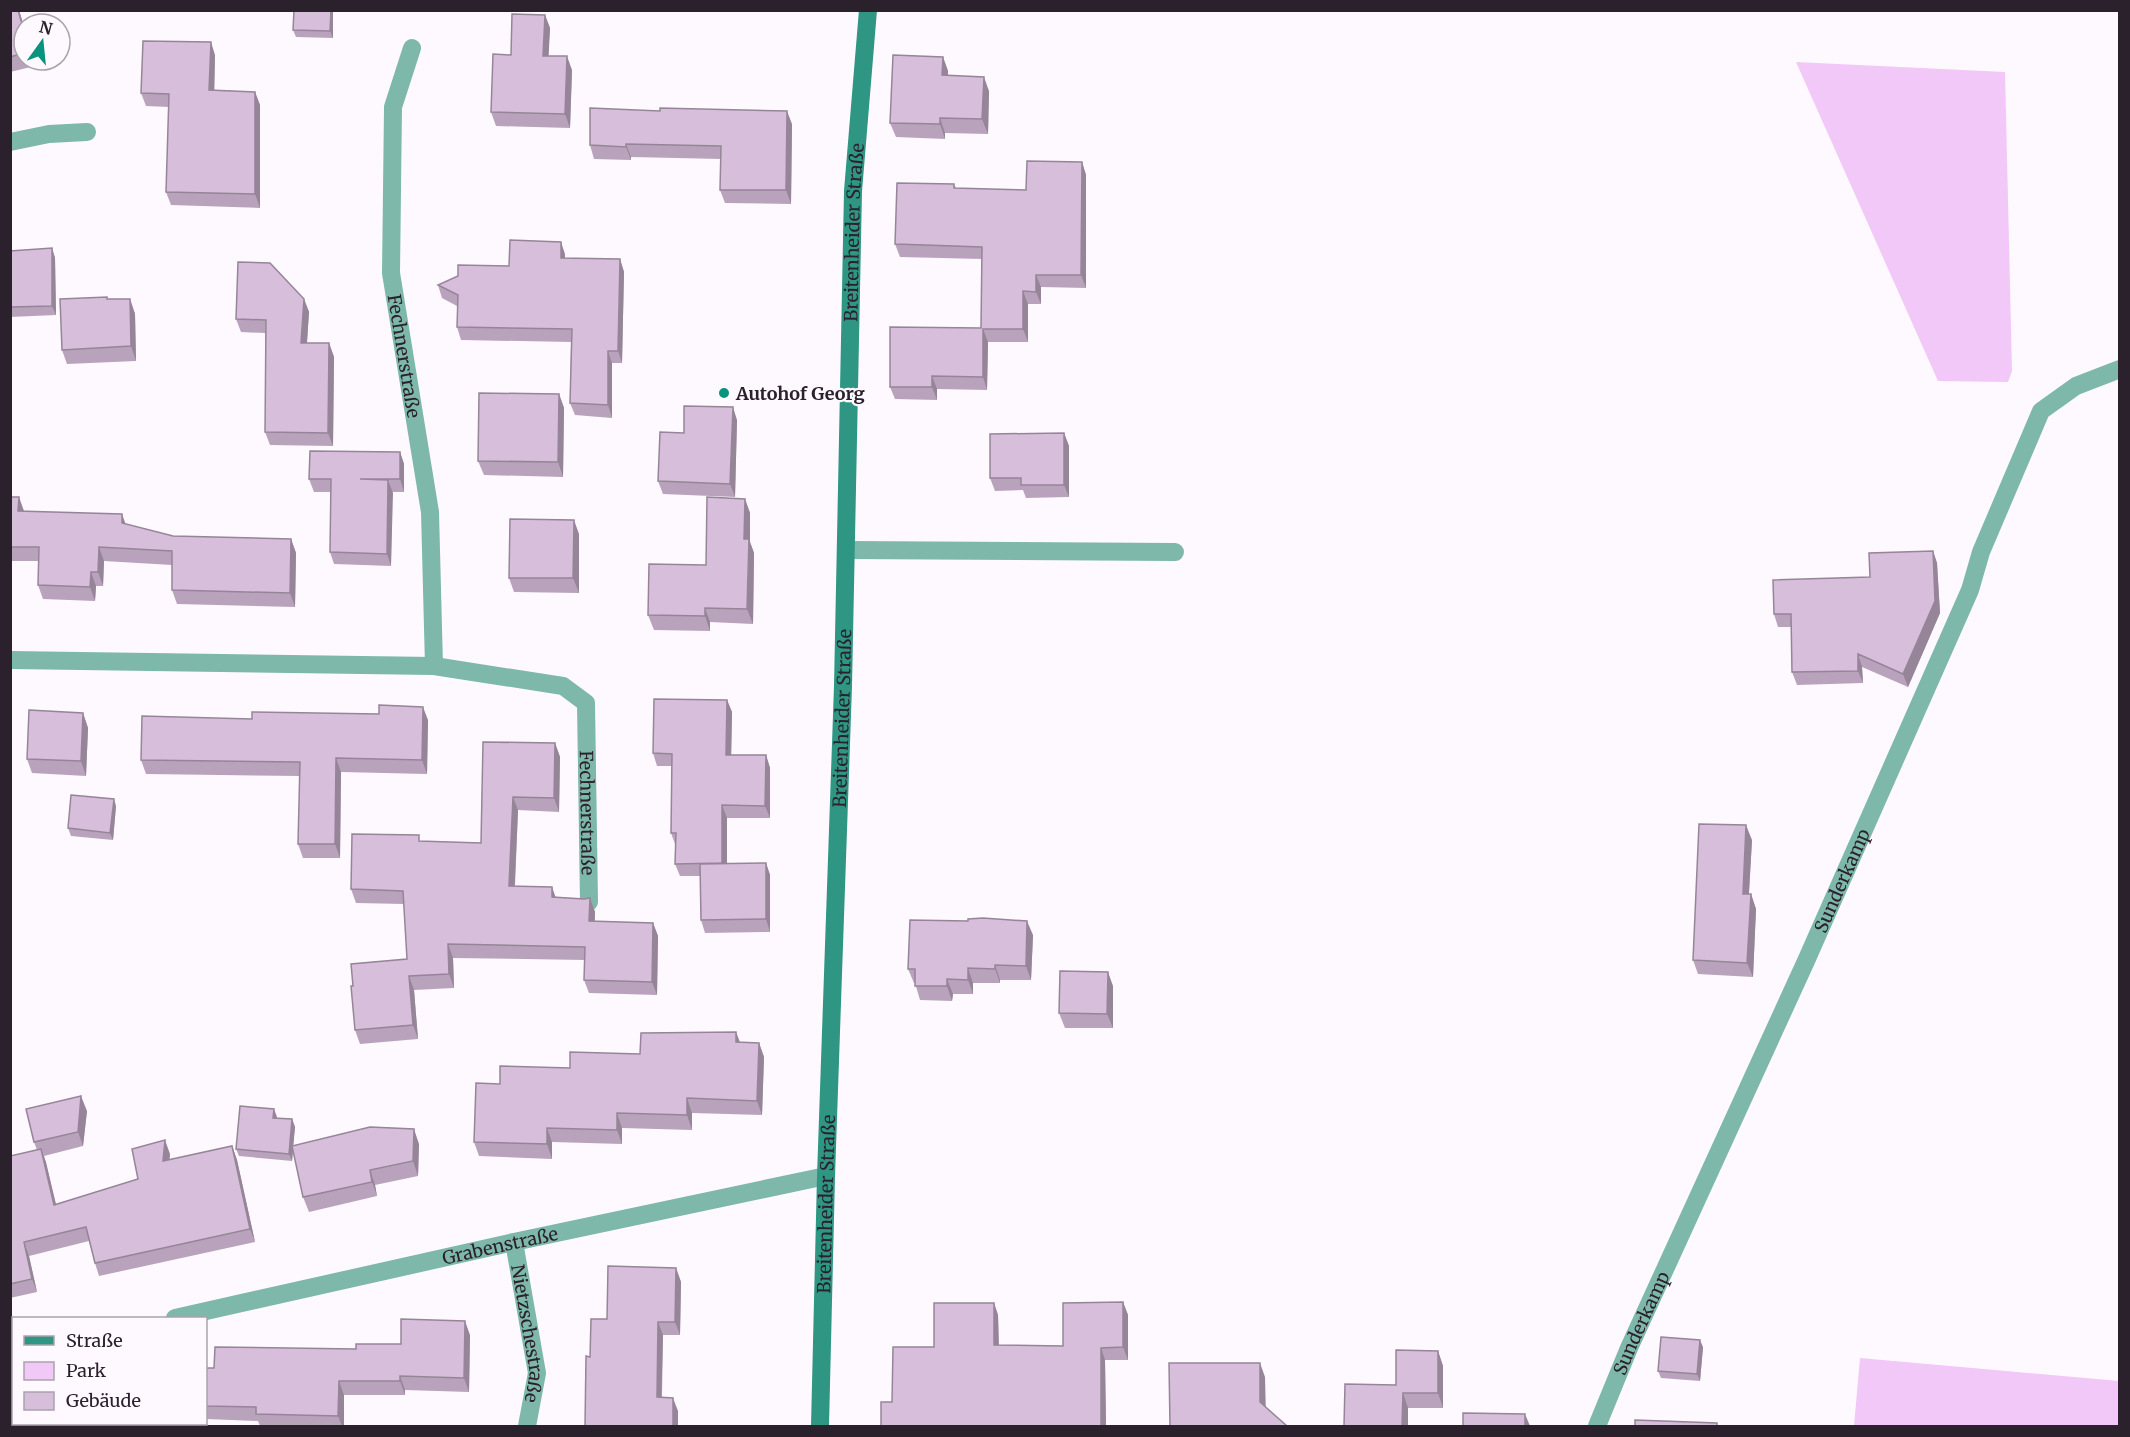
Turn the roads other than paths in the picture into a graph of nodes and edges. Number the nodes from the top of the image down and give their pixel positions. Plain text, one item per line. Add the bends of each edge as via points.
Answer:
1 (868, 10) edge
2 (412, 48) dead end
3 (87, 132) dead end
4 (10, 142) edge
5 (2120, 369) edge
6 (846, 550) junction
7 (1175, 552) dead end
8 (10, 660) edge
9 (434, 666) junction
10 (589, 902) edge
11 (826, 1176) junction
12 (514, 1242) junction
13 (179, 1317) edge
14 (527, 1426) edge
15 (820, 1426) edge
16 (1596, 1426) edge

1 - 6 street, Breitenheider Straße via 853,191
2 - 9 street, Fechnerstraße via 393,107 391,273 430,512
3 - 4 street
5 - 16 street, Sunderkamp via 2076,386 2041,411 1981,552 1970,590
6 - 7 street
6 - 11 street, Breitenheider Straße
8 - 9 street, Fechnerstraße
9 - 10 street, Fechnerstraße via 563,686 586,703
11 - 12 street, Grabenstraße
11 - 15 street, Breitenheider Straße
12 - 13 street, Grabenstraße
12 - 14 street, Nietzschestraße via 537,1373

